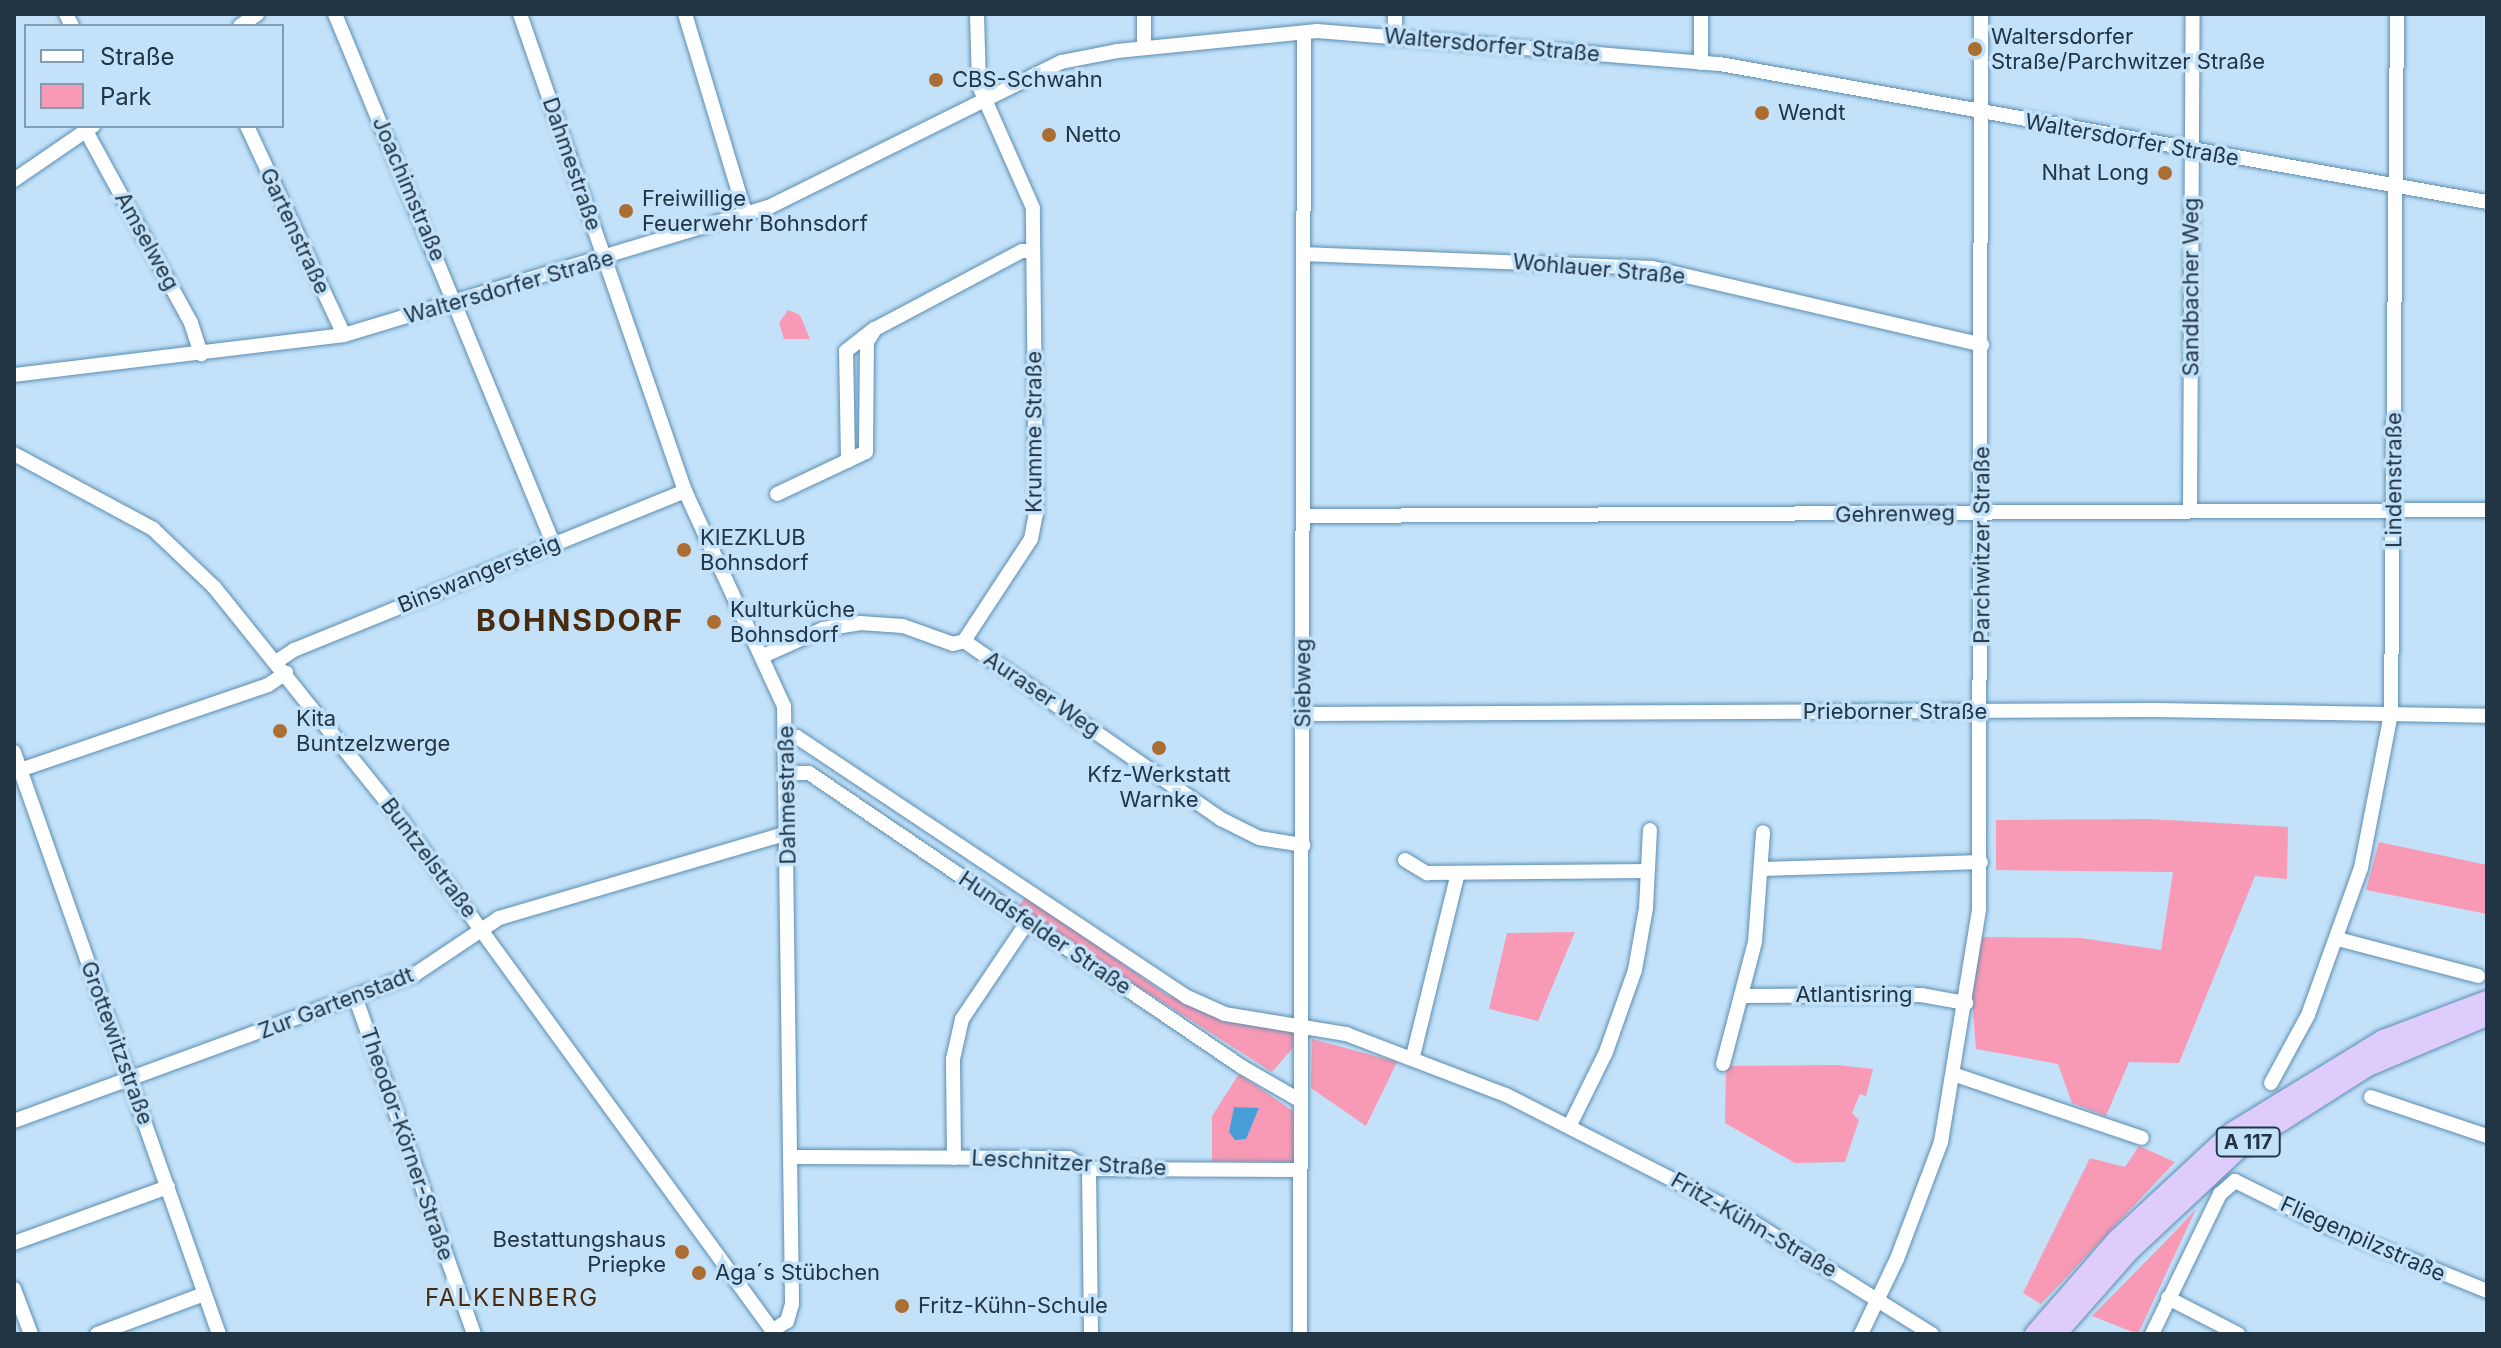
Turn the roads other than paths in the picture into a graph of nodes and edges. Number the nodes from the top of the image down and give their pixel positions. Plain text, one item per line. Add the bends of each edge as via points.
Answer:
1 (335, 14) edge
2 (520, 14) edge
3 (685, 14) edge
4 (977, 14) edge
5 (1144, 14) edge
6 (1395, 14) edge
7 (1701, 14) edge
8 (1981, 14) edge
9 (2193, 14) edge
10 (2397, 14) edge
11 (1304, 33) junction
12 (1395, 36) junction
13 (1144, 48) junction
14 (1701, 63) junction
15 (982, 98) junction
16 (1981, 114) junction
17 (90, 128) edge
18 (248, 128) edge
19 (2193, 150) junction
20 (14, 180) edge
21 (2396, 186) junction
22 (2487, 202) edge
23 (746, 216) junction
24 (1033, 251) junction
25 (1303, 254) junction
26 (605, 258) junction
27 (455, 302) junction
28 (875, 329) junction
29 (344, 335) junction
30 (1982, 345) junction
31 (201, 354) junction
32 (14, 375) edge
33 (14, 454) edge
34 (848, 461) junction
35 (685, 491) junction
36 (777, 494) dead end
37 (2394, 510) junction
38 (2487, 510) edge
39 (2190, 511) junction
40 (1982, 513) junction
41 (1303, 516) junction
42 (553, 543) junction
43 (964, 641) junction
44 (763, 656) junction
45 (281, 668) junction
46 (1982, 711) junction
47 (1302, 714) junction
48 (2391, 714) junction
49 (2487, 716) edge
50 (787, 737) junction
51 (14, 752) edge
52 (20, 770) junction
53 (788, 773) junction
54 (1650, 830) dead end
55 (1763, 832) dead end
56 (788, 833) junction
57 (1303, 845) junction
58 (1405, 860) dead end
59 (1981, 862) junction
60 (1762, 869) junction
61 (1647, 871) junction
62 (1458, 873) junction
63 (1028, 921) junction
64 (482, 929) junction
65 (2338, 939) junction
66 (2478, 976) dead end
67 (1741, 996) junction
68 (356, 999) junction
69 (2487, 1001) edge
70 (1966, 1003) junction
71 (2487, 1016) edge
72 (1301, 1027) junction
73 (1413, 1056) junction
74 (1723, 1064) dead end
75 (1956, 1075) junction
76 (130, 1079) junction
77 (2271, 1083) dead end
78 (2371, 1097) dead end
79 (1301, 1101) junction
80 (14, 1121) edge
81 (1570, 1125) junction
82 (2487, 1136) edge
83 (2142, 1138) dead end
84 (790, 1157) junction
85 (954, 1158) junction
86 (1089, 1169) junction
87 (1300, 1170) junction
88 (168, 1187) junction
89 (14, 1243) edge
90 (14, 1290) edge
91 (2487, 1291) edge
92 (204, 1294) junction
93 (2168, 1298) junction
94 (1879, 1299) junction
95 (774, 1332) edge
96 (31, 1334) edge
97 (97, 1334) edge
98 (219, 1334) edge
99 (474, 1334) edge
100 (1091, 1334) edge
101 (1300, 1334) edge
102 (1861, 1334) edge
103 (1932, 1334) edge
104 (2035, 1334) edge
105 (2056, 1334) edge
106 (2152, 1334) edge
107 (2238, 1334) edge

1 - 27 street, Joachimstraße
2 - 26 street, Dahmestraße
3 - 23 street
4 - 15 street
5 - 13 street
6 - 12 street
7 - 14 street
8 - 16 street, Parchwitzer Straße
9 - 19 street, Sandbacher Weg
10 - 21 street, Lindenstraße
11 - 12 street, Waltersdorfer Straße
11 - 13 street, Waltersdorfer Straße
11 - 25 street, Siebweg
12 - 14 street, Waltersdorfer Straße
13 - 15 street, Waltersdorfer Straße via 1061,62
14 - 16 street, Waltersdorfer Straße
15 - 23 street, Waltersdorfer Straße
15 - 24 street, Krumme Straße via 1032,198
16 - 19 street, Waltersdorfer Straße
16 - 30 street, Parchwitzer Straße
17 - 20 street
17 - 31 street, Amselweg via 191,323
18 - 29 street, Gartenstraße
19 - 21 street, Waltersdorfer Straße
19 - 39 street, Sandbacher Weg
21 - 22 street, Waltersdorfer Straße
21 - 37 street, Lindenstraße
23 - 26 street, Waltersdorfer Straße
24 - 28 street via 1022,251
24 - 43 street, Krumme Straße via 1035,525
25 - 30 street, Wohlauer Straße via 1652,268
25 - 41 street, Siebweg
26 - 27 street, Waltersdorfer Straße
26 - 35 street, Dahmestraße
27 - 29 street, Waltersdorfer Straße
27 - 42 street, Joachimstraße
28 - 34 street via 867,342 866,452
28 - 34 street via 846,351
29 - 31 street, Waltersdorfer Straße
30 - 40 street, Parchwitzer Straße
31 - 32 street, Waltersdorfer Straße
33 - 45 street, Buntzelstraße via 153,529 202,574
34 - 36 street
35 - 42 street, Binswangersteig
35 - 44 street, Dahmestraße
37 - 38 street, Gehrenweg
37 - 39 street, Gehrenweg
37 - 48 street, Lindenstraße
39 - 40 street, Gehrenweg
40 - 41 street, Gehrenweg
40 - 46 street, Parchwitzer Straße
41 - 47 street, Siebweg
42 - 45 street, Binswangersteig via 294,650
43 - 44 street, Auraser Weg via 953,644 903,626 860,623 823,629
43 - 57 street, Auraser Weg via 1221,819 1272,843
44 - 50 street, Dahmestraße via 784,706
45 - 52 street, Binswangersteig via 268,685
45 - 64 street, Buntzelstraße
46 - 47 street, Prieborner Straße
46 - 48 street, Prieborner Straße
46 - 59 street, Parchwitzer Straße
47 - 57 street, Siebweg
48 - 49 street, Prieborner Straße
48 - 65 street, Lindenstraße via 2368,839
50 - 53 street, Dahmestraße
50 - 72 street, Hundsfelder Straße via 797,737 1165,986 1225,1014
51 - 52 street, Grottewitzstraße
52 - 76 street, Grottewitzstraße
53 - 56 street, Dahmestraße
53 - 63 street, Hundsfelder Straße via 809,773
54 - 61 street
55 - 60 street
56 - 64 street, Zur Gartenstadt via 499,918
56 - 84 street, Dahmestraße
57 - 72 street, Siebweg
58 - 62 street via 1427,873
59 - 60 street
59 - 70 street, Parchwitzer Straße
60 - 67 street via 1755,942
61 - 62 street
61 - 81 street via 1643,930 1622,1015
62 - 73 street
63 - 79 street, Hundsfelder Straße via 1292,1100
63 - 85 street via 962,1019 953,1059
64 - 68 street, Zur Gartenstadt via 414,975
64 - 95 street, Buntzelstraße
65 - 66 street
65 - 77 street, Lindenstraße via 2308,1015
67 - 70 street, Atlantisring via 1921,995
67 - 74 street
68 - 76 street, Zur Gartenstadt
68 - 99 street, Theodor-Körner-Straße
69 - 104 highway, A 117 via 2383,1040 2233,1132 2118,1239
70 - 75 street, Parchwitzer Straße
71 - 105 highway, A 117 via 2366,1067 2239,1148 2140,1239
72 - 73 street, Fritz-Kühn-Straße via 1346,1034
72 - 79 street, Siebweg
73 - 81 street, Fritz-Kühn-Straße
75 - 83 street
75 - 94 street, Parchwitzer Straße via 1931,1170
76 - 80 street, Zur Gartenstadt
76 - 88 street, Grottewitzstraße
78 - 82 street
79 - 87 street, Siebweg
81 - 94 street, Fritz-Kühn-Straße via 1738,1213
84 - 85 street, Leschnitzer Straße
84 - 95 street, Dahmestraße via 792,1304 787,1321
85 - 86 street, Leschnitzer Straße via 1069,1158
86 - 87 street, Leschnitzer Straße
86 - 100 street
87 - 101 street, Siebweg
88 - 89 street
88 - 92 street, Grottewitzstraße
90 - 96 street
91 - 93 street, Fliegenpilzstraße via 2322,1224 2242,1182 2230,1183 2220,1194
92 - 97 street
92 - 98 street, Grottewitzstraße
93 - 106 street
93 - 107 street
94 - 102 street, Parchwitzer Straße
94 - 103 street, Fritz-Kühn-Straße

